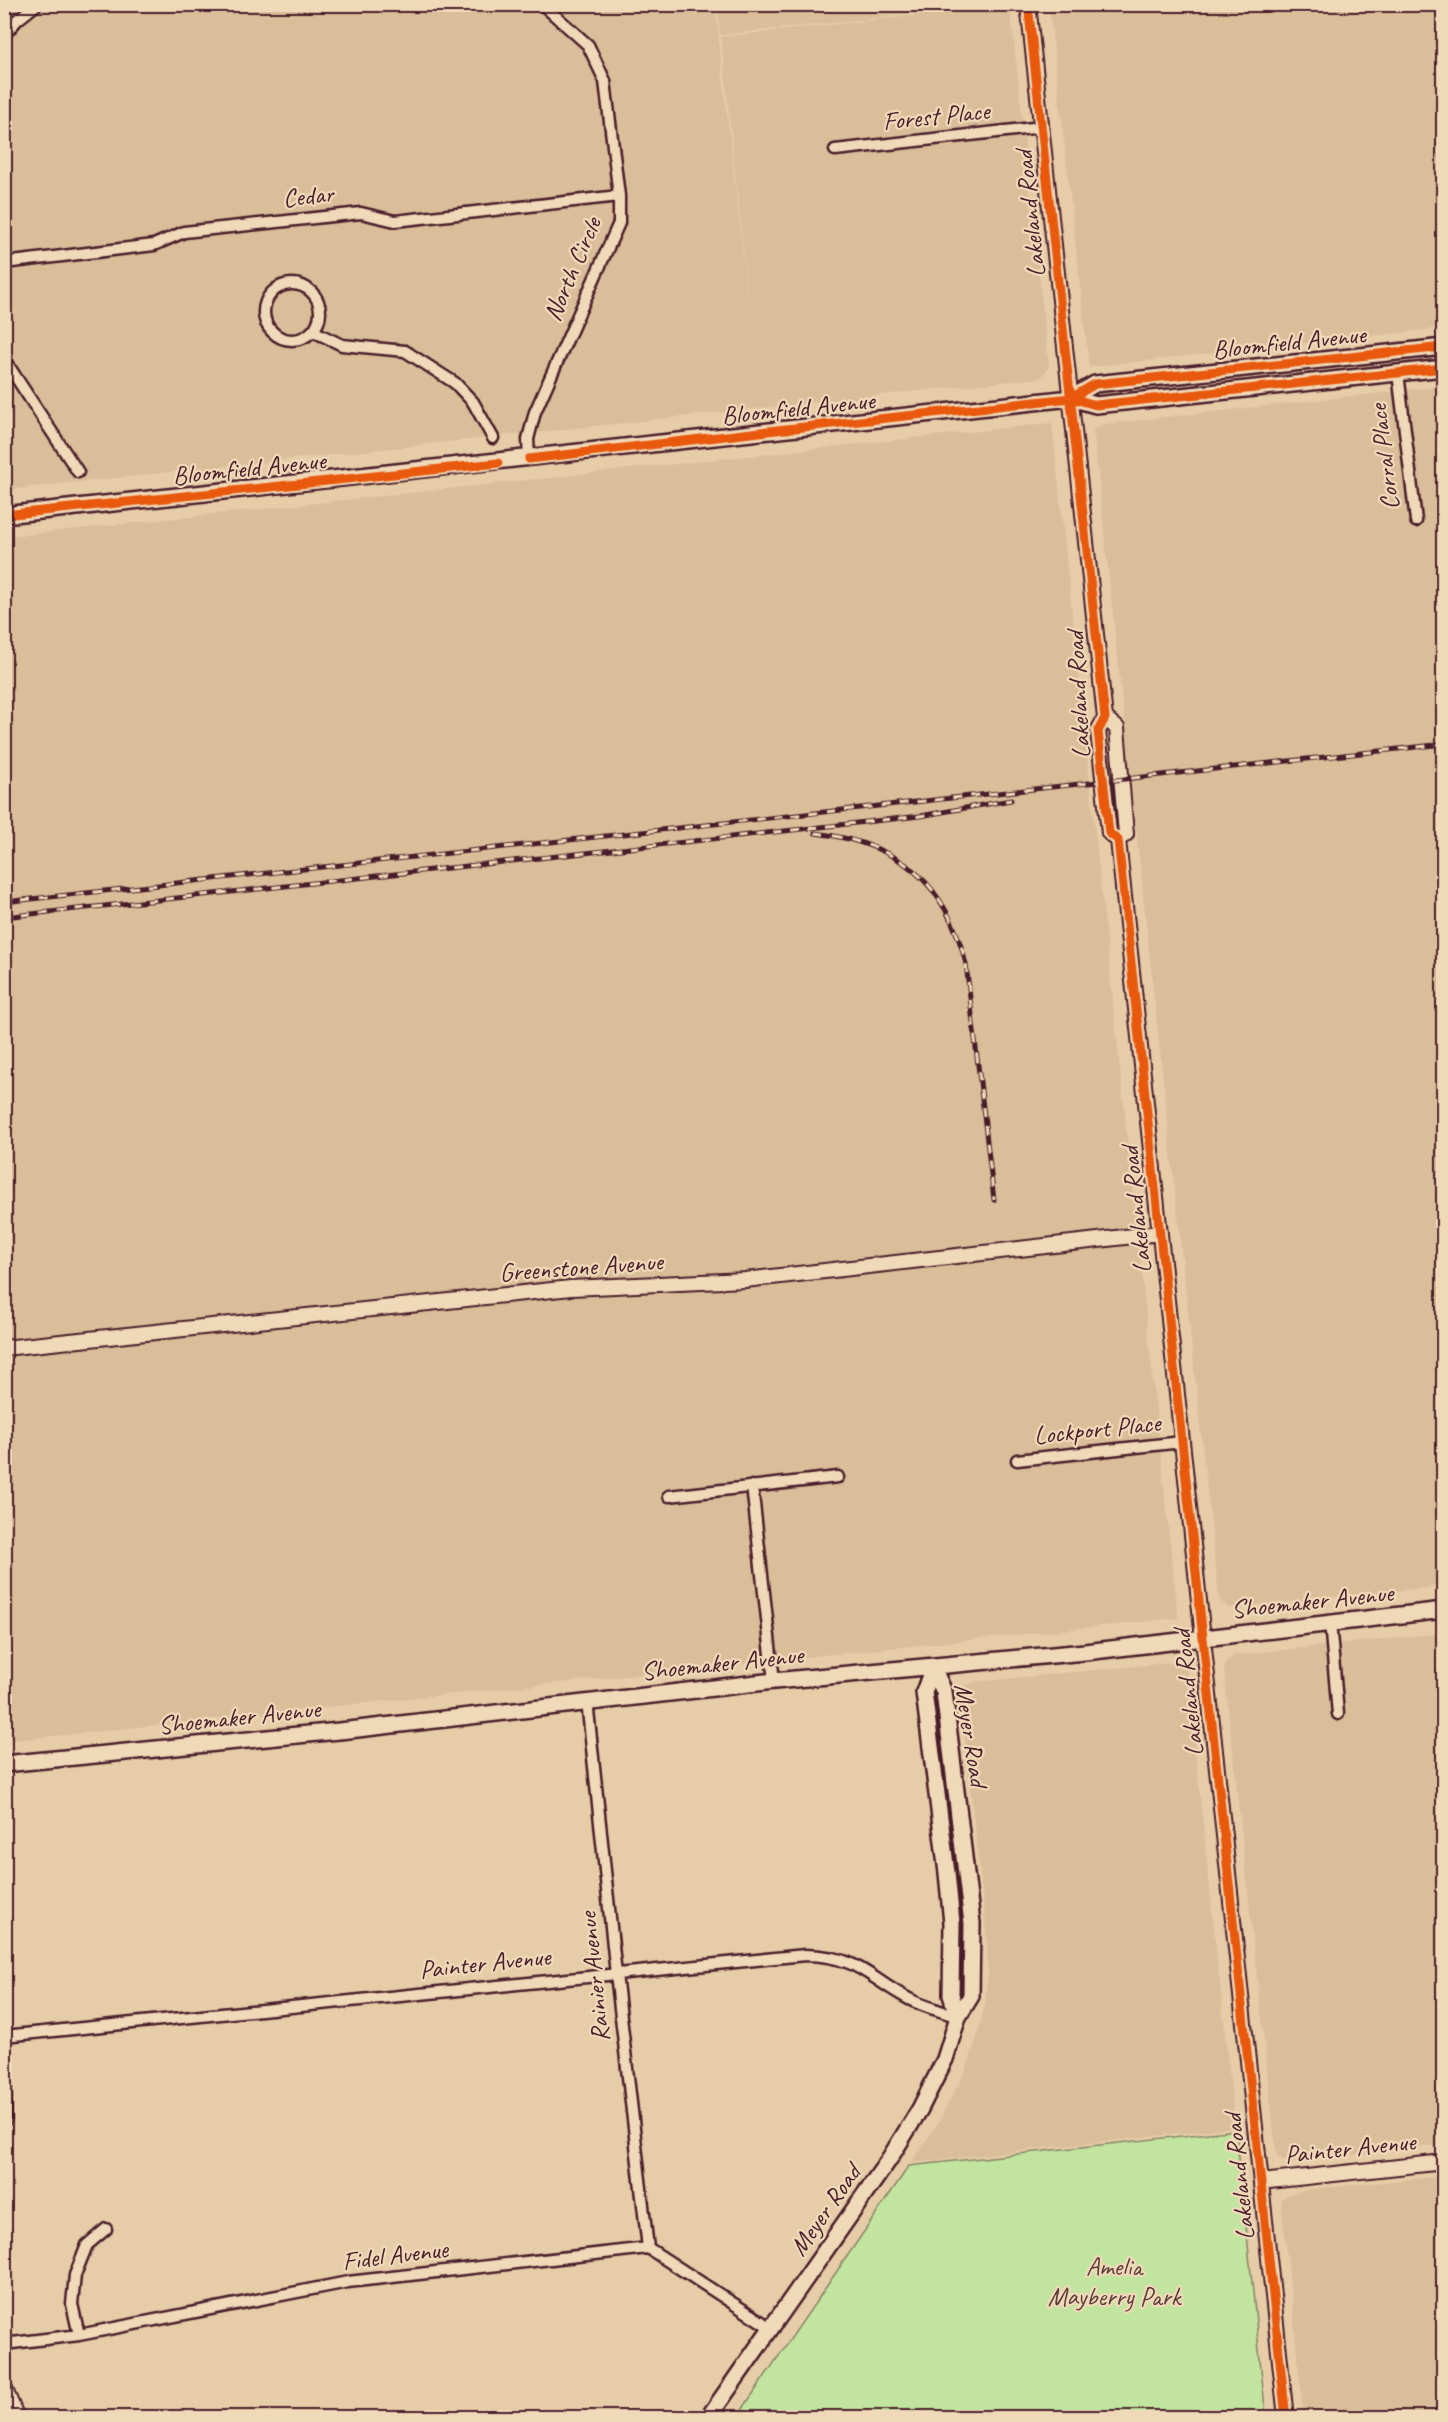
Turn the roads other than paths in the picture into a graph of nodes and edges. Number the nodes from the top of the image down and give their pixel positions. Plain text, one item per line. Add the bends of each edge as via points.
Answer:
1 (37, 4) edge
2 (542, 4) edge
3 (1028, 4) edge
4 (4, 35) edge
5 (1042, 127) junction
6 (835, 150) dead end
7 (619, 196) junction
8 (4, 263) edge
9 (313, 331) junction
10 (1443, 347) edge
11 (1396, 352) junction
12 (4, 359) edge
13 (1443, 368) edge
14 (1398, 373) junction
15 (1071, 398) junction
16 (493, 438) dead end
17 (529, 459) junction
18 (78, 472) dead end
19 (4, 515) edge
20 (1416, 521) dead end
21 (1160, 1233) junction
22 (4, 1348) edge
23 (1182, 1442) junction
24 (1017, 1460) dead end
25 (838, 1477) dead end
26 (752, 1486) junction
27 (669, 1496) dead end
28 (1443, 1610) edge
29 (1330, 1622) junction
30 (1203, 1637) junction
31 (933, 1666) junction
32 (774, 1681) junction
33 (587, 1701) junction
34 (1338, 1714) dead end
35 (4, 1764) edge
36 (967, 1872) junction
37 (947, 1873) junction
38 (616, 1974) junction
39 (958, 2017) junction
40 (4, 2036) edge
41 (4, 2079) edge
42 (4, 2120) edge
43 (1443, 2162) edge
44 (1261, 2182) junction
45 (106, 2229) dead end
46 (648, 2248) junction
47 (771, 2328) junction
48 (79, 2335) junction
49 (4, 2344) edge
50 (4, 2387) edge
51 (17, 2418) edge
52 (708, 2418) edge
53 (1286, 2418) edge

1 - 4 street
2 - 7 street, North Circle via 588,45 605,81
3 - 5 street, Lakeland Road
5 - 6 street, Forest Place
5 - 15 street, Lakeland Road
7 - 8 street, Cedar via 395,221 361,213 184,232 154,245
7 - 17 street, North Circle via 619,223 535,412 528,439
9 - 9 street via 320,307 312,292 288,285 271,294 264,312 277,337 296,341
9 - 16 street via 342,345 405,351 455,383 473,402
10 - 11 main road, Bloomfield Avenue
11 - 14 main road, Corral Place
11 - 15 main road, Bloomfield Avenue via 1095,384
12 - 18 street
13 - 14 main road, Bloomfield Avenue
14 - 15 main road, Bloomfield Avenue via 1096,405
14 - 20 street, Corral Place
15 - 17 main road, Bloomfield Avenue
15 - 21 street, Lakeland Road via 1105,718 1117,728 1126,834 1118,840
17 - 19 main road, Bloomfield Avenue
21 - 22 street, Greenstone Avenue via 746,1280 571,1288
21 - 23 street, Lakeland Road
23 - 24 street, Lockport Place
23 - 30 street, Lakeland Road
25 - 26 street
26 - 27 street
26 - 32 street
28 - 29 main road, Shoemaker Avenue
29 - 30 main road, Shoemaker Avenue
29 - 34 street
30 - 31 main road, Shoemaker Avenue
30 - 44 street, Lakeland Road
31 - 32 main road, Shoemaker Avenue
31 - 36 main road, Meyer Road via 944,1692
31 - 37 main road, Meyer Road via 924,1692
32 - 33 main road, Shoemaker Avenue
33 - 35 main road, Shoemaker Avenue via 349,1730
33 - 38 street, Rainier Avenue
36 - 37 main road
36 - 39 main road, Meyer Road via 972,1923 971,1996
37 - 39 main road, Meyer Road via 952,1923 951,1995
38 - 39 street, Painter Avenue via 819,1955 862,1967 910,2000
38 - 40 street, Painter Avenue
38 - 46 street, Rainier Avenue
39 - 47 main road, Meyer Road via 945,2060 920,2109
41 - 42 street
43 - 44 street, Painter Avenue
44 - 53 street, Lakeland Road
45 - 48 street via 87,2245 75,2276 72,2304
46 - 47 street
46 - 48 street, Fidel Avenue via 348,2282
47 - 52 main road, Meyer Road
48 - 49 street, Fidel Avenue
50 - 51 street

